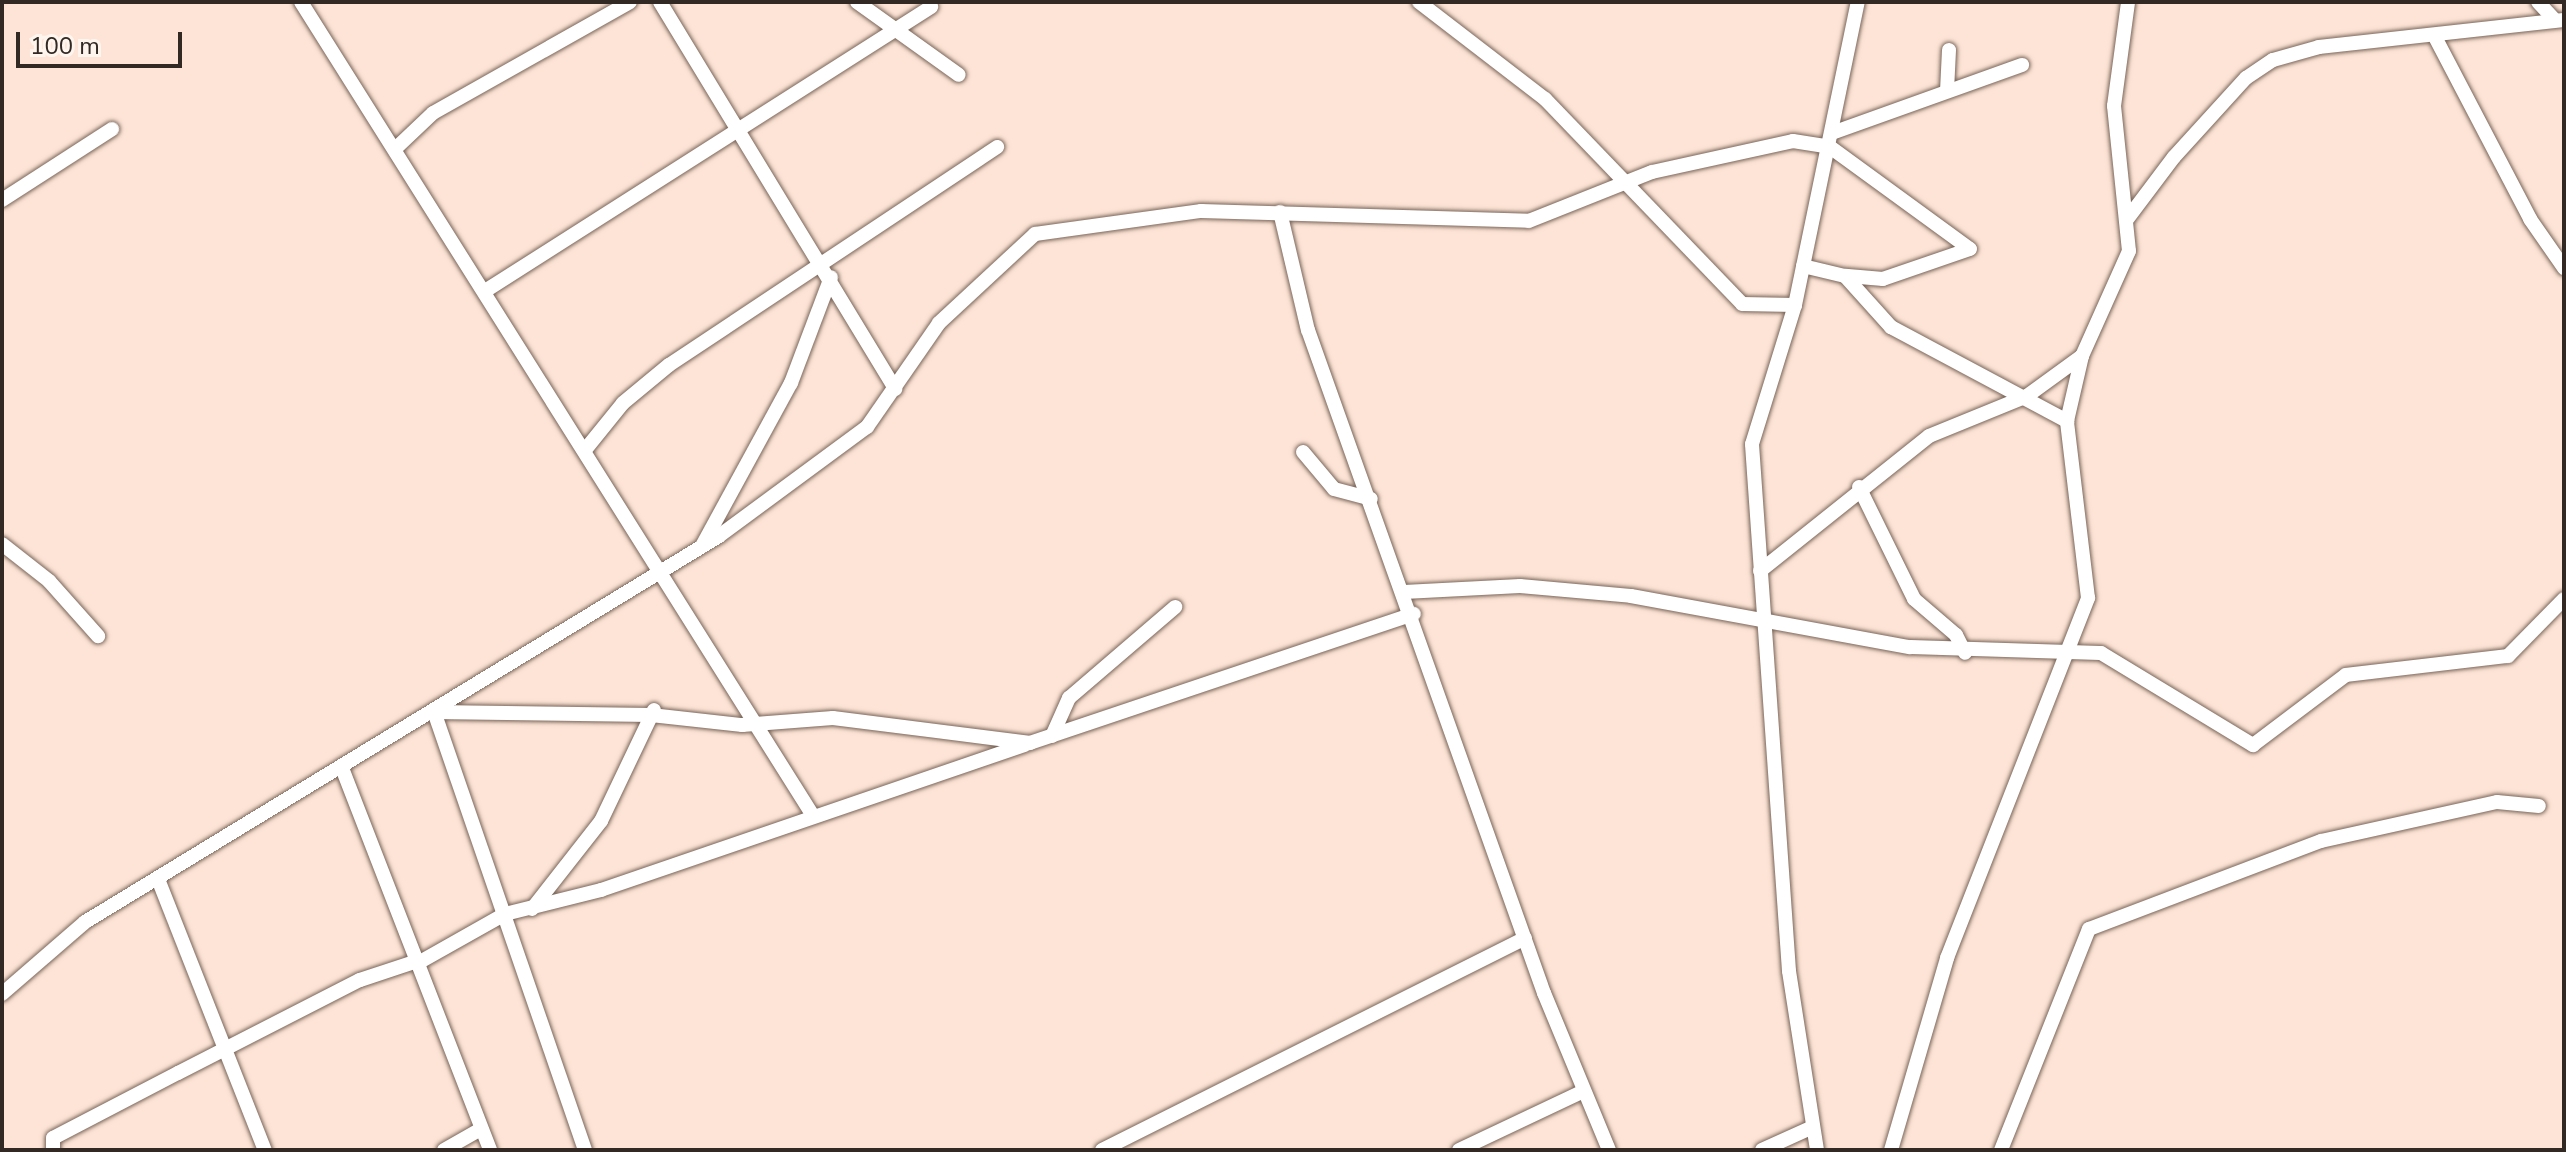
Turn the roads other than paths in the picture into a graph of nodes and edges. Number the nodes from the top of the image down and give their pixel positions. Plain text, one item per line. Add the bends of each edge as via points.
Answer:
1 (301, 2) edge
2 (630, 2) edge
3 (660, 2) edge
4 (857, 2) edge
5 (1419, 2) edge
6 (1858, 2) edge
7 (2128, 2) edge
8 (2538, 2) edge
9 (931, 7) dead end
10 (2559, 20) edge
11 (901, 26) junction
12 (2434, 35) junction
13 (1949, 50) dead end
14 (2022, 65) dead end
15 (959, 75) dead end
16 (1947, 91) junction
17 (112, 129) dead end
18 (739, 132) junction
19 (1831, 140) junction
20 (997, 147) dead end
21 (395, 149) junction
22 (1624, 181) junction
23 (2, 200) edge
24 (1280, 212) junction
25 (2128, 218) junction
26 (822, 264) junction
27 (1803, 266) junction
28 (2564, 268) edge
29 (1845, 276) junction
30 (831, 277) junction
31 (485, 291) junction
32 (1795, 305) junction
33 (2082, 356) junction
34 (895, 389) junction
35 (2027, 396) junction
36 (2067, 421) junction
37 (585, 450) junction
38 (1303, 452) dead end
39 (1859, 487) junction
40 (1371, 499) junction
41 (2, 544) edge
42 (701, 547) junction
43 (661, 571) junction
44 (1760, 571) junction
45 (1404, 592) junction
46 (2564, 599) edge
47 (1175, 607) dead end
48 (1414, 614) junction
49 (1764, 617) junction
50 (98, 636) dead end
51 (2072, 652) junction
52 (1965, 653) junction
53 (653, 711) junction
54 (434, 712) junction
55 (754, 725) junction
56 (1052, 736) junction
57 (1030, 743) junction
58 (342, 768) junction
59 (2539, 806) dead end
60 (812, 814) junction
61 (158, 879) junction
62 (531, 909) junction
63 (505, 914) junction
64 (1525, 938) junction
65 (417, 962) junction
66 (2, 994) edge
67 (227, 1051) junction
68 (1584, 1091) junction
69 (1813, 1127) junction
70 (481, 1129) junction
71 (53, 1150) edge
72 (265, 1150) edge
73 (444, 1150) edge
74 (490, 1150) edge
75 (585, 1150) edge
76 (1102, 1150) edge
77 (1459, 1150) edge
78 (1609, 1150) edge
79 (1762, 1150) edge
80 (1817, 1150) edge
81 (1891, 1150) edge
82 (2001, 1150) edge

1 - 21 street
2 - 21 street via 433,113
3 - 18 street
4 - 11 street
5 - 22 street via 1545,99
6 - 19 street
7 - 25 street via 2114,106
8 - 10 street
9 - 11 street
10 - 12 street
11 - 15 street
11 - 18 street
12 - 25 street via 2319,47 2256,68
12 - 28 street via 2530,219
13 - 16 street
14 - 16 street
16 - 19 street
17 - 23 street
18 - 26 street
18 - 31 street
19 - 22 street via 1780,143
19 - 27 street
19 - 29 street via 1970,249 1883,279
20 - 26 street
21 - 31 street
22 - 24 street via 1529,221
22 - 32 street via 1742,304
24 - 34 street via 1201,211 1035,234 939,323
24 - 40 street via 1308,330
25 - 33 street via 2129,251
26 - 30 street
26 - 37 street via 669,365 623,403
27 - 29 street
27 - 32 street
29 - 35 street via 1891,327
30 - 34 street
30 - 42 street via 791,383
31 - 37 street
32 - 44 street via 1752,444
33 - 35 street
33 - 36 street
34 - 42 street via 867,427
35 - 36 street
35 - 39 street via 1959,418
36 - 51 street via 2088,598
37 - 43 street
38 - 40 street via 1334,489
39 - 44 street
39 - 52 street via 1914,599 1956,635
40 - 45 street
41 - 50 street via 49,581
42 - 43 street
43 - 54 street
43 - 55 street
44 - 49 street
45 - 48 street
45 - 49 street via 1520,586
46 - 51 street via 2508,656 2346,675 2253,745 2124,663 2101,653
47 - 56 street via 1069,698
48 - 56 street
48 - 64 street
49 - 52 street
49 - 69 street via 1789,971
51 - 52 street
51 - 81 street via 1947,958
53 - 54 street
53 - 55 street
53 - 62 street via 601,821
54 - 58 street
54 - 63 street
55 - 57 street via 833,718
55 - 60 street
56 - 57 street
57 - 60 street
58 - 61 street
58 - 65 street
59 - 82 street via 2497,802 2321,841 2089,929
60 - 62 street
61 - 66 street via 85,922
61 - 67 street
62 - 63 street
63 - 65 street
63 - 75 street
64 - 68 street
64 - 76 street
65 - 67 street via 360,980
65 - 70 street
67 - 71 street via 53,1138
67 - 72 street
68 - 77 street
68 - 78 street
69 - 79 street
69 - 80 street
70 - 73 street
70 - 74 street

